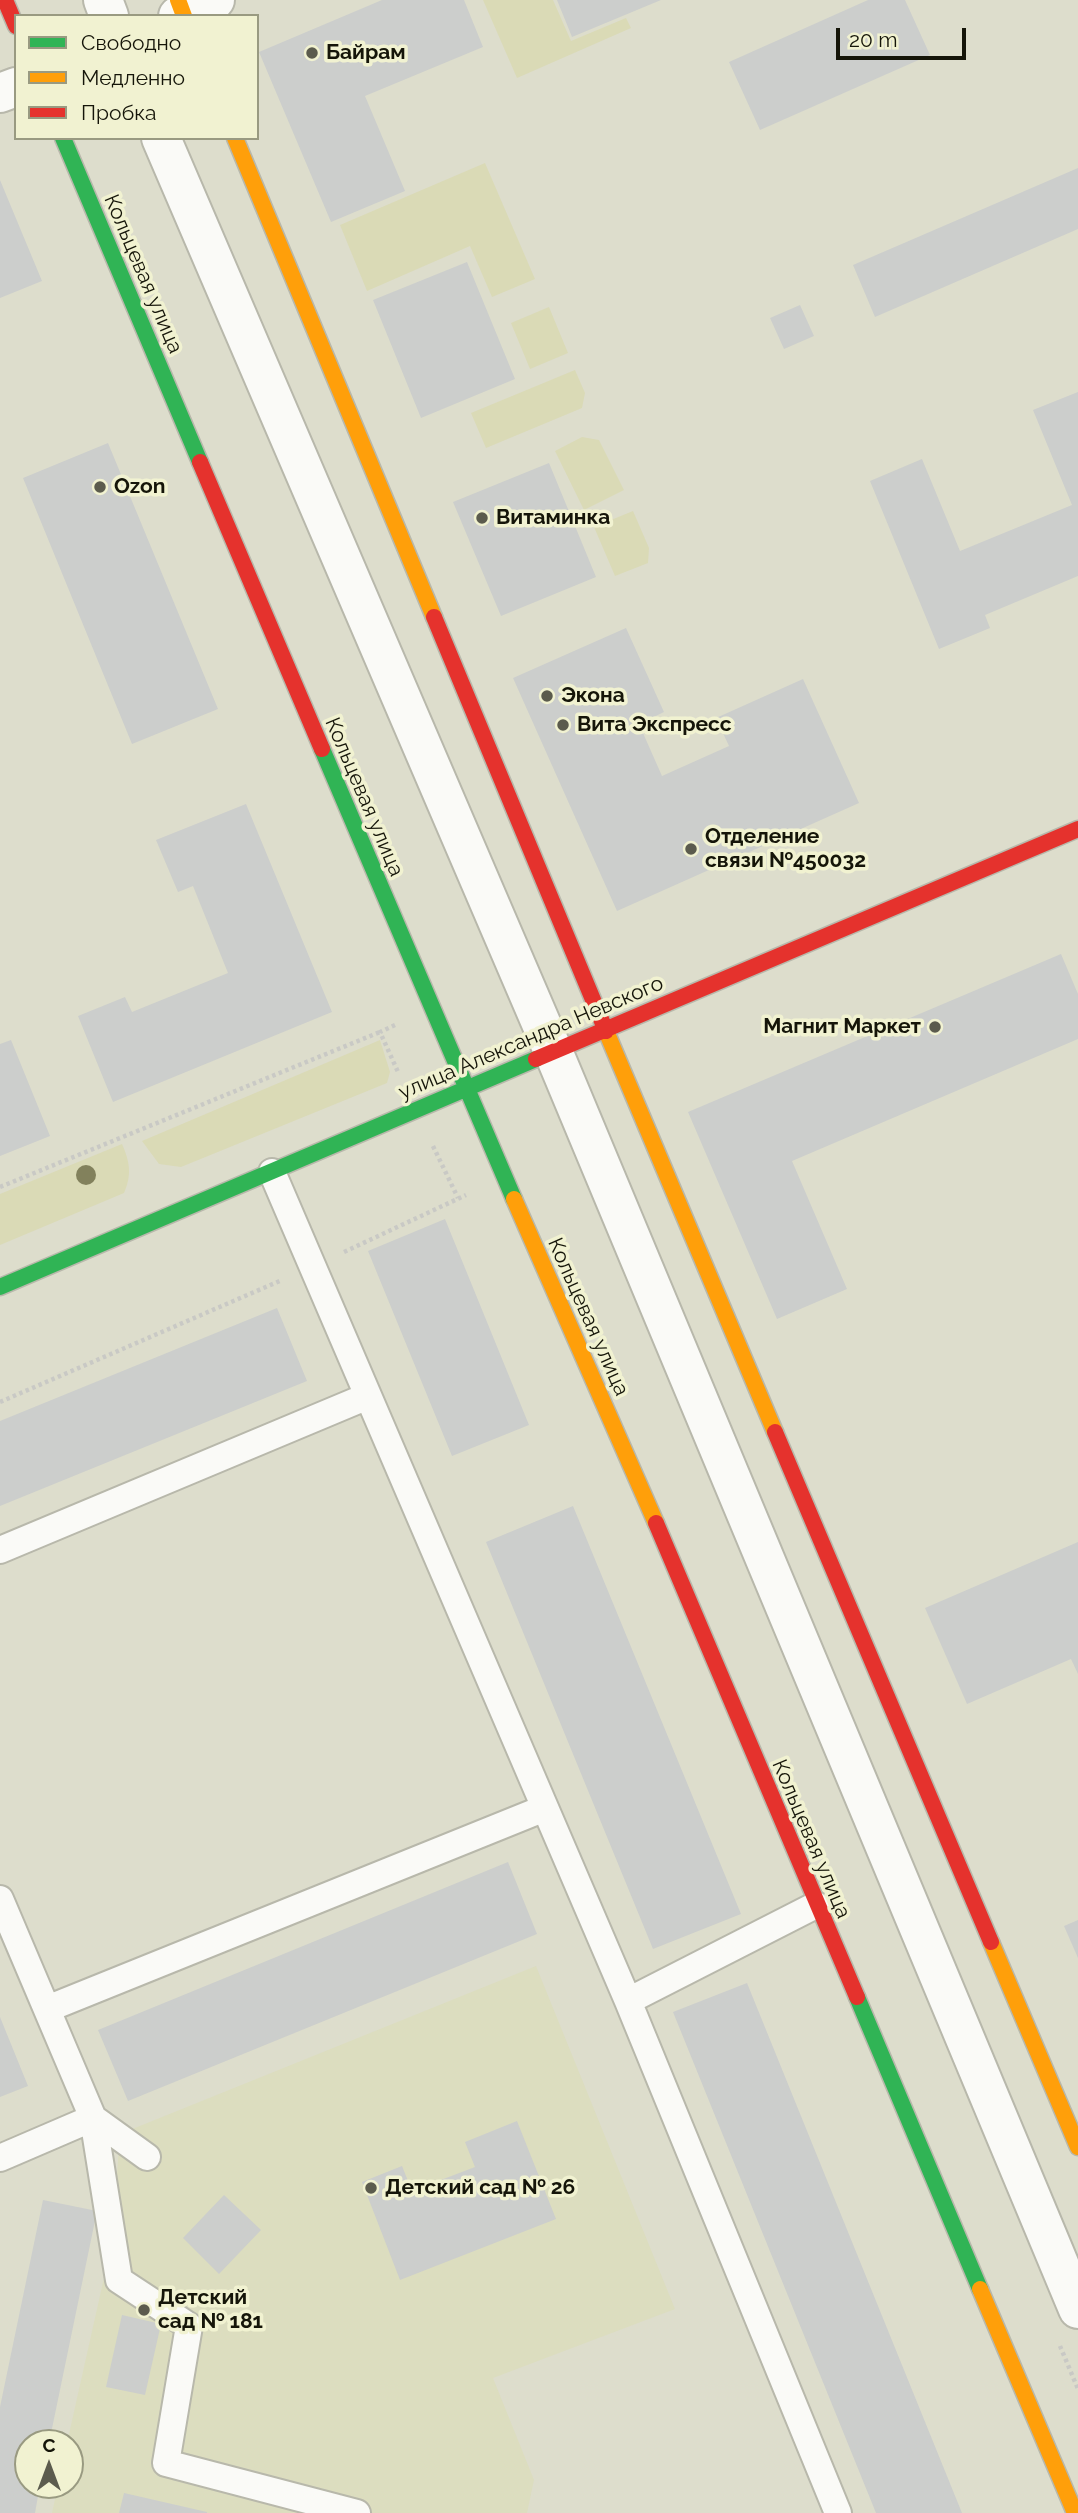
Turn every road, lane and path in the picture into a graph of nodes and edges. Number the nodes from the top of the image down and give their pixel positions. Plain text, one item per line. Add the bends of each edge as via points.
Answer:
1 (5, 0) edge
2 (14, 21) edge
3 (64, 140) edge
4 (162, 140) edge
5 (236, 140) edge
6 (1078, 829) edge
7 (605, 1029) junction
8 (380, 1032) dead end
9 (553, 1051) junction
10 (466, 1089) junction
11 (272, 1172) junction
12 (0, 1187) edge
13 (458, 1199) dead end
14 (312, 1267) junction
15 (0, 1287) edge
16 (368, 1396) junction
17 (0, 1402) edge
18 (0, 1550) edge
19 (545, 1808) junction
20 (0, 1899) edge
21 (817, 1905) junction
22 (628, 2001) junction
23 (47, 2009) junction
24 (93, 2118) junction
25 (1078, 2147) edge
26 (147, 2157) dead end
27 (0, 2158) edge
28 (1078, 2309) edge
29 (357, 2513) edge
30 (838, 2513) edge
31 (1075, 2513) edge

1 - 2 main road
3 - 10 main road, Кольцевая улица
4 - 9 street
5 - 7 main road
6 - 7 main road, улица Александра Невского
7 - 9 main road, улица Александра Невского
7 - 25 main road
8 - 12 path
9 - 10 main road, улица Александра Невского
9 - 28 street
10 - 11 main road, улица Александра Невского
10 - 21 main road, Кольцевая улица
11 - 14 lane
11 - 15 main road, улица Александра Невского
13 - 14 path
14 - 16 lane
14 - 17 path
16 - 18 lane
16 - 19 lane
19 - 22 lane
19 - 23 lane
20 - 23 lane
21 - 22 lane
21 - 31 main road, Кольцевая улица
22 - 30 lane
23 - 24 lane
24 - 26 lane
24 - 27 lane
24 - 29 lane via 119,2280 189,2326 166,2463

